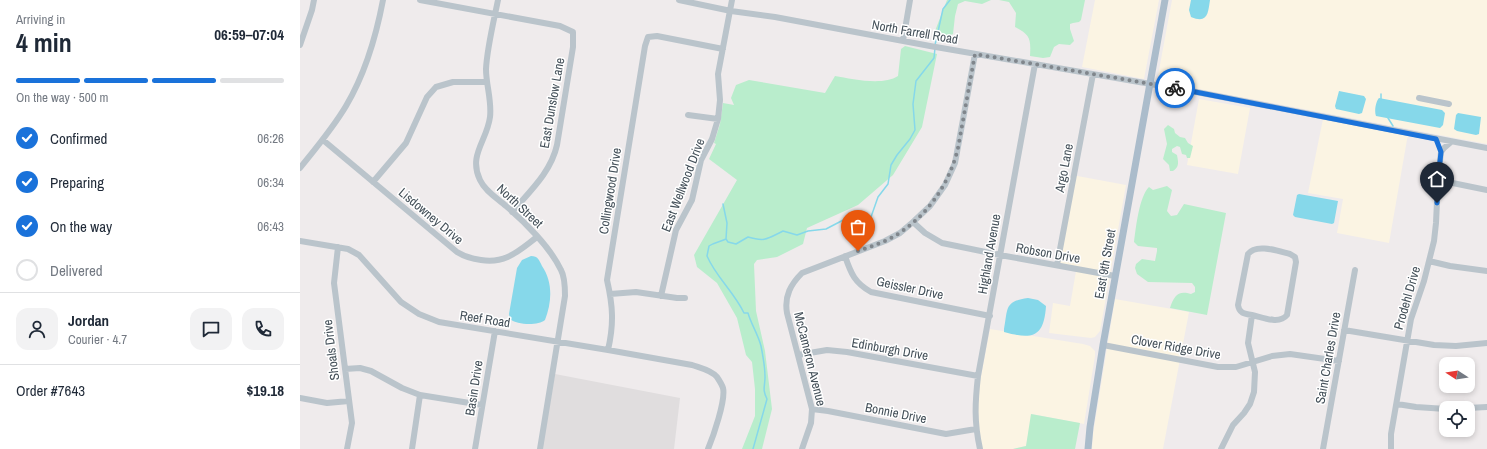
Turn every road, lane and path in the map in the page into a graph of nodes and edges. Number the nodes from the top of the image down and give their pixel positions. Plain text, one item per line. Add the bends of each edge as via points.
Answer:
1 (314, 0) edge
2 (383, 0) edge
3 (420, 0) edge
4 (498, 0) edge
5 (679, 0) edge
6 (732, 0) edge
7 (910, 0) edge
8 (1165, 0) edge
9 (731, 11) junction
10 (496, 14) junction
11 (903, 41) junction
12 (300, 45) edge
13 (723, 49) junction
14 (975, 54) junction
15 (1035, 64) junction
16 (1093, 74) junction
17 (486, 82) junction
18 (1149, 84) junction
19 (1419, 98) dead end
20 (1449, 104) dead end
21 (688, 115) dead end
22 (718, 119) junction
23 (1436, 139) junction
24 (322, 140) junction
25 (1451, 142) junction
26 (1487, 148) edge
27 (1441, 152) junction
28 (300, 168) edge
29 (1438, 180) junction
30 (373, 182) junction
31 (1487, 190) edge
32 (512, 212) junction
33 (914, 222) junction
34 (537, 237) junction
35 (300, 241) edge
36 (338, 247) junction
37 (1000, 255) junction
38 (845, 256) junction
39 (1429, 261) junction
40 (1057, 265) junction
41 (1355, 270) dead end
42 (1487, 271) edge
43 (1115, 276) junction
44 (610, 294) junction
45 (662, 296) junction
46 (685, 298) dead end
47 (1252, 315) junction
48 (990, 316) junction
49 (1344, 330) junction
50 (495, 331) junction
51 (1407, 341) junction
52 (557, 342) junction
53 (1487, 343) edge
54 (1103, 345) junction
55 (608, 350) junction
56 (798, 355) junction
57 (1339, 361) junction
58 (1253, 362) junction
59 (345, 369) junction
60 (978, 376) junction
61 (420, 395) junction
62 (300, 398) edge
63 (349, 401) junction
64 (1397, 404) junction
65 (482, 405) junction
66 (1487, 407) edge
67 (1475, 408) edge
68 (812, 409) junction
69 (1439, 409) edge
70 (976, 429) junction
71 (347, 449) edge
72 (412, 449) edge
73 (476, 449) edge
74 (540, 449) edge
75 (708, 449) edge
76 (802, 449) edge
77 (980, 449) edge
78 (1088, 449) edge
79 (1222, 449) edge
80 (1323, 449) edge
81 (1391, 449) edge

1 - 12 street
2 - 24 street via 375,37 359,82
3 - 10 street
4 - 10 street, North Street
5 - 9 street, North Farrell Road
6 - 9 street, East Wellwood Drive
7 - 11 street
8 - 18 main road, East 9th Street
9 - 11 street, North Farrell Road
9 - 13 street, East Wellwood Drive
10 - 17 street, North Street via 486,66
10 - 32 street, East Dunslow Lane via 560,26 573,32 573,47 554,157 546,172
11 - 14 street, North Farrell Road
13 - 22 street, East Wellwood Drive via 718,77
13 - 44 street, Collingwood Drive via 657,36 648,37 609,262 607,280
14 - 15 street, North Farrell Road
14 - 33 street, McCameron Avenue via 955,163 938,195
15 - 16 street, North Farrell Road
15 - 37 street, Highland Avenue
16 - 18 street, North Farrell Road
16 - 40 street, Argo Lane
17 - 30 street via 453,82 436,87 427,97 406,143
17 - 32 street, North Street via 490,119 477,152 476,170 484,187
18 - 23 street, North Farrell Road
18 - 43 main road, East 9th Street
19 - 20 street
21 - 22 street
22 - 45 street, East Wellwood Drive via 712,139 701,160 692,200 676,230
23 - 25 street, North Farrell Road
23 - 27 street, Prodehl Drive
24 - 28 street
24 - 30 street, Lisdowney Drive
25 - 26 street, North Farrell Road
25 - 27 street
27 - 29 street, Prodehl Drive
29 - 31 street
29 - 39 street, Prodehl Drive via 1436,223
30 - 34 street, Lisdowney Drive via 463,256 489,261 503,260
32 - 34 street, North Street via 525,222
33 - 37 street, Robson Drive via 925,233 942,243
33 - 38 street, McCameron Avenue via 885,241
34 - 52 street, North Street via 562,270 565,296
35 - 36 street, Reef Road
36 - 50 street, Reef Road via 348,249 359,256 401,302 419,314 439,322
36 - 59 street, Shoals Drive via 334,283
37 - 40 street, Robson Drive
37 - 48 street, Highland Avenue
38 - 48 street, Geissler Drive via 851,274 862,287 871,292
38 - 56 street, McCameron Avenue via 802,273 790,288 786,310
39 - 42 street
39 - 51 street, Prodehl Drive
40 - 43 street, Robson Drive
41 - 49 street, Saint Charles Drive
43 - 54 main road, East 9th Street
44 - 45 street via 636,292
44 - 55 street, Collingwood Drive via 612,332
45 - 46 street
47 - 47 street via 1279,320 1287,315 1296,268 1294,257 1290,254 1259,248 1250,250 1238,305 1241,312
47 - 58 street via 1248,343
48 - 60 street, Highland Avenue
49 - 51 street
49 - 57 street, Saint Charles Drive
50 - 52 street, Reef Road
50 - 65 street, Basin Drive
51 - 53 street via 1456,346
51 - 64 street, Prodehl Drive
52 - 55 street, Reef Road
52 - 74 street, North Street
54 - 58 street, Clover Ridge Drive via 1218,367 1236,367
54 - 78 main road, East 9th Street
55 - 75 street, Reef Road via 692,365 716,376 723,389 722,402
56 - 60 street, Edinburgh Drive via 827,350 847,352
56 - 68 street, McCameron Avenue
57 - 58 street, Clover Ridge Drive via 1290,354
57 - 80 street, Saint Charles Drive
58 - 79 street via 1254,392 1250,404 1233,425
59 - 61 street via 360,368 371,371
59 - 63 street, Shoals Drive
60 - 70 street, Highland Avenue via 975,402
61 - 65 street
61 - 72 street
62 - 63 street via 327,403
63 - 71 street, Shoals Drive via 352,423
64 - 69 street
64 - 81 street, Prodehl Drive
65 - 73 street, Basin Drive
66 - 67 street
68 - 70 street, Bonnie Drive via 946,434
68 - 76 street, McCameron Avenue via 811,423
70 - 77 street, Highland Avenue

